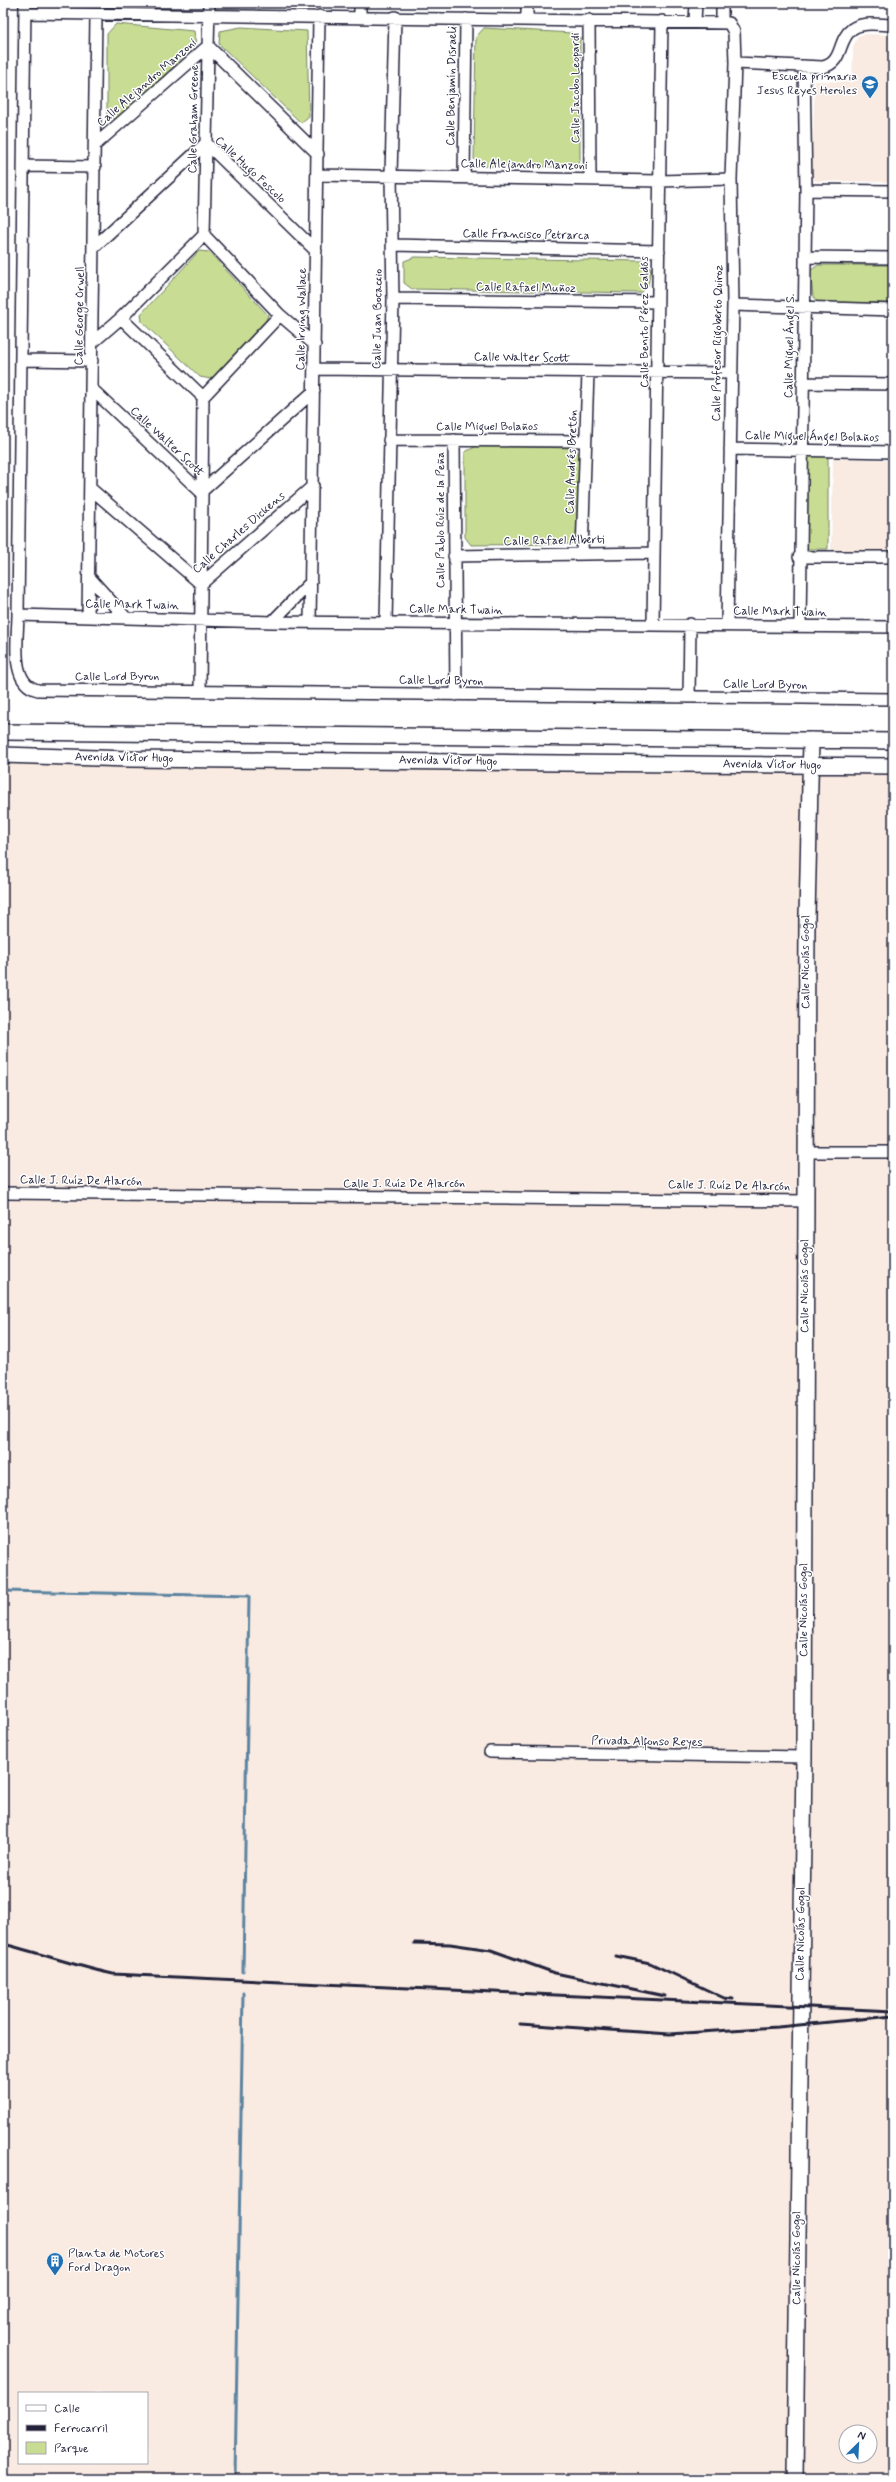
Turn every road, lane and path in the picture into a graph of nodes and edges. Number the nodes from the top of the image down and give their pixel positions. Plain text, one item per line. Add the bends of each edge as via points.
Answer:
1 (360, 3) edge
2 (527, 3) edge
3 (696, 3) edge
4 (722, 3) edge
5 (25, 8) edge
6 (209, 8) edge
7 (96, 14) junction
8 (319, 16) junction
9 (360, 17) junction
10 (396, 17) junction
11 (466, 19) junction
12 (527, 20) junction
13 (589, 20) junction
14 (662, 21) junction
15 (696, 21) junction
16 (722, 22) junction
17 (893, 25) edge
18 (208, 46) junction
19 (734, 63) junction
20 (804, 66) junction
21 (206, 143) junction
22 (95, 146) junction
23 (318, 154) junction
24 (23, 166) junction
25 (95, 167) junction
26 (391, 175) junction
27 (318, 176) junction
28 (464, 177) junction
29 (590, 179) junction
30 (731, 179) junction
31 (660, 181) junction
32 (806, 190) junction
33 (893, 191) edge
34 (204, 235) junction
35 (393, 245) junction
36 (94, 247) junction
37 (316, 251) junction
38 (659, 251) junction
39 (805, 257) junction
40 (893, 258) edge
41 (393, 299) junction
42 (658, 302) junction
43 (733, 306) junction
44 (803, 308) junction
45 (893, 310) edge
46 (280, 315) junction
47 (121, 318) junction
48 (92, 343) junction
49 (315, 345) junction
50 (23, 360) junction
51 (92, 360) junction
52 (314, 369) junction
53 (390, 369) junction
54 (588, 372) junction
55 (658, 373) junction
56 (730, 373) junction
57 (802, 383) junction
58 (893, 384) edge
59 (92, 389) junction
60 (314, 391) junction
61 (203, 397) junction
62 (389, 440) junction
63 (454, 440) junction
64 (585, 441) junction
65 (730, 449) junction
66 (801, 449) junction
67 (893, 452) edge
68 (312, 486) junction
69 (90, 489) junction
70 (201, 492) junction
71 (582, 553) junction
72 (654, 553) junction
73 (454, 556) junction
74 (800, 557) junction
75 (893, 557) edge
76 (89, 577) junction
77 (311, 582) junction
78 (201, 584) junction
79 (18, 615) junction
80 (88, 618) junction
81 (126, 618) junction
82 (202, 620) junction
83 (272, 622) junction
84 (310, 622) junction
85 (386, 622) junction
86 (455, 623) junction
87 (653, 624) junction
88 (690, 624) junction
89 (727, 624) junction
90 (800, 626) junction
91 (893, 627) edge
92 (200, 691) junction
93 (456, 695) junction
94 (689, 697) junction
95 (893, 699) edge
96 (3, 732) edge
97 (811, 740) junction
98 (893, 741) edge
99 (3, 755) edge
100 (810, 766) junction
101 (893, 766) edge
102 (806, 1152) junction
103 (893, 1152) edge
104 (3, 1193) edge
105 (806, 1201) junction
106 (490, 1752) dead end
107 (804, 1757) junction
108 (795, 2479) edge

1 - 9 street
2 - 12 street
3 - 15 street
4 - 16 street
5 - 7 street
5 - 24 street, Calle Lord Byron
6 - 7 street
6 - 8 street
6 - 18 street, Calle Graham Greene
7 - 22 street, Calle George Orwell
8 - 9 street
8 - 23 street, Calle Irving Wallace
9 - 10 street
10 - 11 street
10 - 26 street, Calle Juan Bocaccio
11 - 12 street
11 - 28 street, Calle Benjamín Disraeli
12 - 13 street
13 - 14 street
13 - 29 street, Calle Jacobo Leopardi
14 - 15 street
14 - 31 street, Calle Benito Pérez Galdós
15 - 16 street
16 - 19 street, Calle Profesor Rigoberto Quiroz via 733,27
17 - 20 street via 863,25 853,28 844,40 837,60 831,65
18 - 21 street, Calle Graham Greene
18 - 22 street, Calle Alejandro Manzoni
18 - 23 street, Calle Alejandro Manzoni
19 - 20 street
19 - 30 street, Calle Profesor Rigoberto Quiroz
20 - 32 street, Calle Miguel Ángel S.
21 - 34 street, Calle Graham Greene
21 - 36 street, Calle Hugo Foscolo
21 - 37 street, Calle Hugo Foscolo
22 - 25 street, Calle George Orwell
23 - 27 street, Calle Irving Wallace
24 - 25 street
24 - 50 street, Calle Lord Byron
25 - 36 street, Calle George Orwell
26 - 27 street, Calle Alejandro Manzoni
26 - 28 street, Calle Alejandro Manzoni
26 - 35 street, Calle Juan Bocaccio
27 - 37 street, Calle Irving Wallace
28 - 29 street, Calle Alejandro Manzoni
29 - 31 street, Calle Alejandro Manzoni
30 - 31 street, Calle Alejandro Manzoni
30 - 43 street, Calle Profesor Rigoberto Quiroz
31 - 38 street, Calle Benito Pérez Galdós
32 - 33 street
32 - 39 street, Calle Miguel Ángel S.
34 - 46 street
34 - 47 street
35 - 38 street, Calle Francisco Petrarca
35 - 41 street, Calle Juan Bocaccio
36 - 48 street, Calle George Orwell
37 - 49 street, Calle Irving Wallace
38 - 42 street, Calle Benito Pérez Galdós
39 - 40 street
39 - 44 street, Calle Miguel Ángel S.
41 - 42 street, Calle Rafael Muñoz
41 - 53 street, Calle Juan Bocaccio
42 - 55 street, Calle Benito Pérez Galdós
43 - 44 street
43 - 56 street, Calle Profesor Rigoberto Quiroz
44 - 45 street
44 - 57 street, Calle Miguel Ángel S.
46 - 49 street
46 - 61 street
47 - 48 street
47 - 61 street
48 - 51 street, Calle George Orwell
49 - 52 street, Calle Irving Wallace
50 - 51 street
50 - 79 street, Calle Lord Byron
51 - 59 street, Calle George Orwell
52 - 53 street, Calle Walter Scott
52 - 60 street, Calle Irving Wallace
53 - 54 street, Calle Walter Scott
53 - 62 street, Calle Juan Bocaccio
54 - 55 street, Calle Walter Scott
54 - 64 street, Calle Andrés Bretón
55 - 56 street, Calle Walter Scott
55 - 72 street, Calle Benito Pérez Galdós
56 - 65 street, Calle Profesor Rigoberto Quiroz
57 - 58 street
57 - 66 street, Calle Miguel Ángel S.
59 - 69 street, Calle George Orwell
59 - 70 street, Calle Walter Scott
60 - 68 street, Calle Irving Wallace
60 - 70 street, Calle Walter Scott
61 - 70 street
62 - 63 street, Calle Miguel Bolaños
62 - 85 street, Calle Juan Bocaccio
63 - 64 street, Calle Miguel Bolaños
63 - 73 street, Calle Pablo Ruíz de la Peña
64 - 71 street, Calle Andrés Bretón
65 - 66 street, Calle Miguel Ángel Bolaños
65 - 89 street, Calle Profesor Rigoberto Quiroz
66 - 67 street, Calle Miguel Ángel Bolaños
66 - 74 street, Calle Miguel Ángel S.
68 - 77 street, Calle Irving Wallace
68 - 78 street, Calle Charles Dickens
69 - 76 street, Calle George Orwell
69 - 78 street, Calle Charles Dickens
70 - 78 street
71 - 72 street, Calle Rafael Alberti
71 - 73 street, Calle Rafael Alberti
72 - 87 street, Calle Benito Pérez Galdós
73 - 86 street, Calle Pablo Ruíz de la Peña
74 - 75 street
74 - 90 street, Calle Miguel Ángel S.
76 - 80 street, Calle George Orwell
76 - 81 street
77 - 83 street
77 - 84 street, Calle Irving Wallace
78 - 82 street
79 - 80 street, Calle Mark Twain
79 - 92 street, Calle Lord Byron via 20,675 26,685 32,688
80 - 81 street, Calle Mark Twain
81 - 82 street, Calle Mark Twain
82 - 83 street, Calle Mark Twain
82 - 92 street
83 - 84 street, Calle Mark Twain
84 - 85 street, Calle Mark Twain
85 - 86 street, Calle Mark Twain
86 - 87 street, Calle Mark Twain
86 - 93 street, Calle Pablo Ruíz de la Peña
87 - 88 street, Calle Mark Twain
88 - 89 street, Calle Mark Twain
88 - 94 street
89 - 90 street, Calle Mark Twain
90 - 91 street, Calle Mark Twain
92 - 93 street, Calle Lord Byron
93 - 94 street, Calle Lord Byron
94 - 95 street, Calle Lord Byron
96 - 97 street, Avenida Víctor Hugo
97 - 98 street, Avenida Víctor Hugo
97 - 100 street, Calle Nicolás Gogol
99 - 100 street, Avenida Víctor Hugo via 129,759
100 - 101 street, Avenida Víctor Hugo
100 - 102 street, Calle Nicolás Gogol
102 - 103 street
102 - 105 street, Calle Nicolás Gogol
104 - 105 street, Calle J. Ruíz De Alarcón
105 - 107 street, Calle Nicolás Gogol
106 - 107 street, Privada Alfonso Reyes
107 - 108 street, Calle Nicolás Gogol

